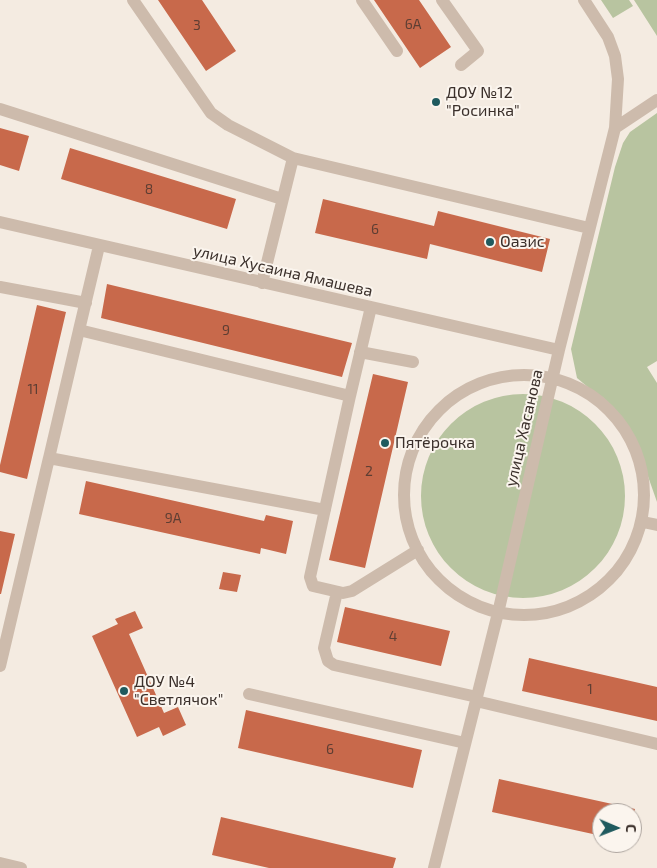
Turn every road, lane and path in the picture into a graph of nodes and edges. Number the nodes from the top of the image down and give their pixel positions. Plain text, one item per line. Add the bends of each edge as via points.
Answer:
1 (133, 0) edge
2 (362, 0) edge
3 (442, 0) edge
4 (584, 0) edge
5 (397, 51) dead end
6 (460, 65) dead end
7 (657, 100) edge
8 (0, 109) edge
9 (615, 128) junction
10 (293, 158) junction
11 (282, 199) junction
12 (0, 222) edge
13 (589, 228) junction
14 (99, 246) junction
15 (262, 283) junction
16 (0, 287) edge
17 (86, 303) junction
18 (370, 307) junction
19 (79, 330) junction
20 (559, 350) junction
21 (360, 352) junction
22 (413, 362) dead end
23 (552, 378) junction
24 (350, 396) junction
25 (49, 458) junction
26 (325, 510) junction
27 (643, 522) junction
28 (657, 525) edge
29 (418, 550) junction
30 (337, 592) junction
31 (498, 613) junction
32 (0, 666) edge
33 (249, 694) dead end
34 (477, 699) junction
35 (465, 743) junction
36 (657, 744) edge
37 (0, 863) edge
38 (21, 868) edge
39 (434, 868) edge

1 - 10 street via 211,114
2 - 5 street
3 - 6 street via 478,51
4 - 9 street, улица Хасанова via 608,37 615,56 618,79
7 - 9 street
8 - 11 street
9 - 13 street, улица Хасанова
10 - 11 street
10 - 13 street
11 - 15 street
12 - 14 street, улица Хусаина Ямашева
13 - 20 street, улица Хасанова
14 - 15 street, улица Хусаина Ямашева
14 - 17 street
15 - 18 street, улица Хусаина Ямашева
16 - 17 street
17 - 19 street
18 - 20 street, улица Хусаина Ямашева
18 - 21 street
19 - 24 street
19 - 25 street
20 - 23 street, улица Хасанова
21 - 22 street
21 - 24 street
23 - 27 street via 582,389 613,413 635,445 645,483
23 - 29 street via 504,376 466,390 434,416 412,451 403,491 408,531
23 - 31 street, улица Хасанова
24 - 26 street
25 - 26 street
25 - 32 street
26 - 30 street via 310,582 317,588
27 - 28 street
27 - 31 street via 629,558 602,587 572,605 529,614
29 - 30 street via 357,589 348,593
29 - 31 street via 427,568 446,588 465,601
30 - 34 street via 324,648 328,661
31 - 34 street, улица Хасанова
33 - 35 street
34 - 35 street, улица Хасанова
34 - 36 street
35 - 39 street, улица Хасанова
37 - 38 street

